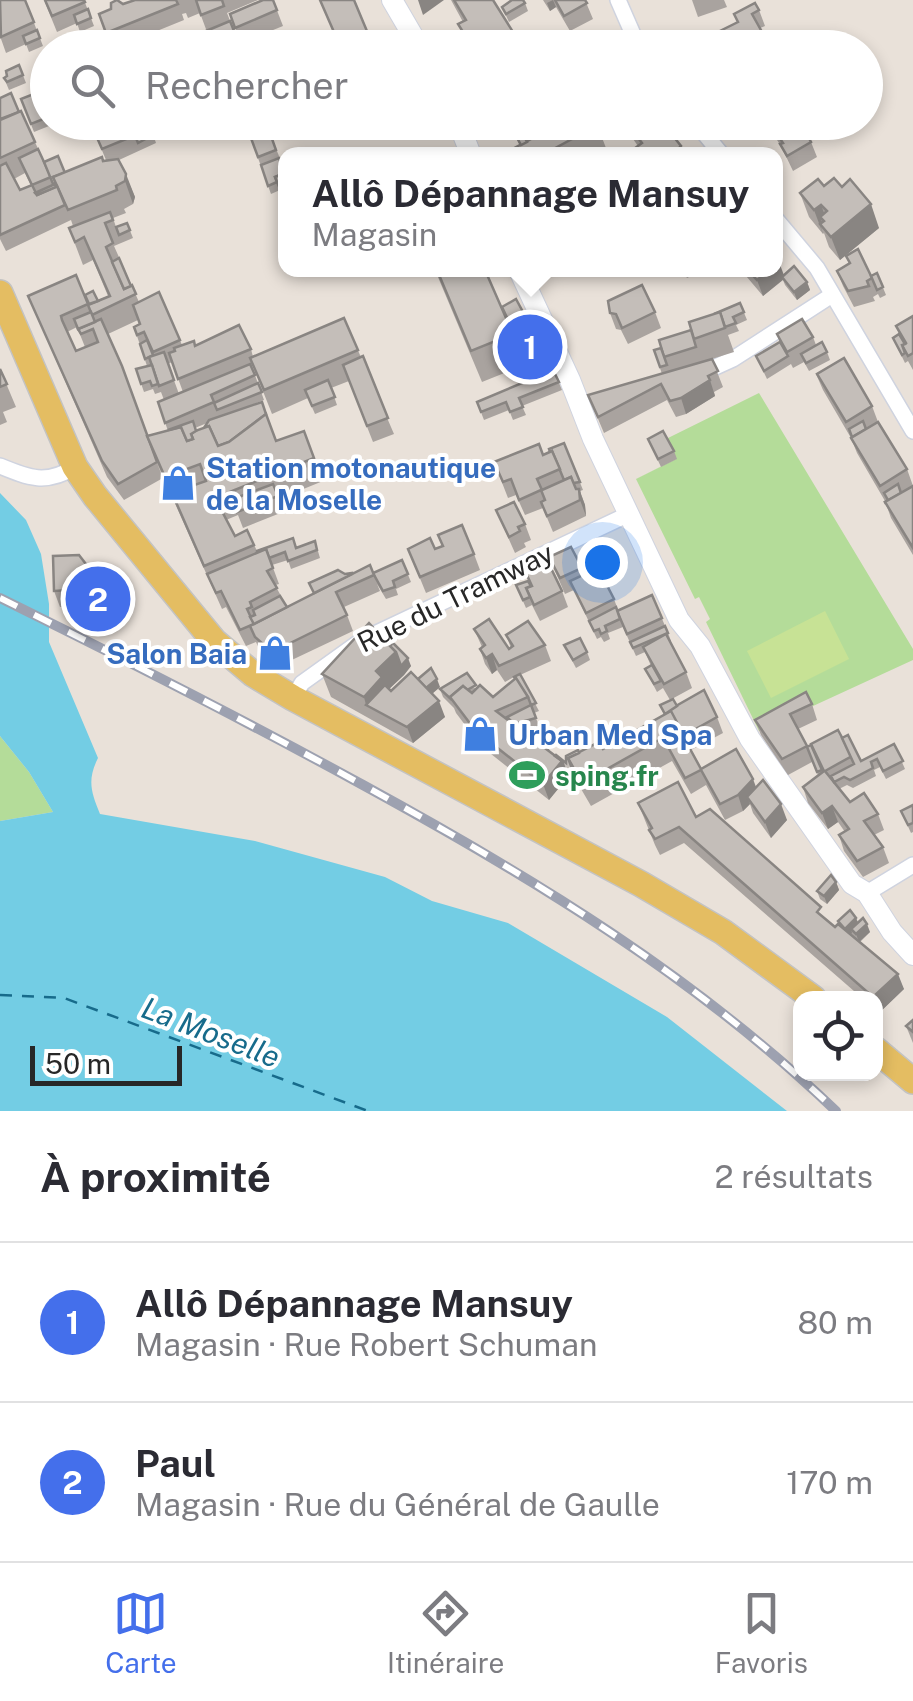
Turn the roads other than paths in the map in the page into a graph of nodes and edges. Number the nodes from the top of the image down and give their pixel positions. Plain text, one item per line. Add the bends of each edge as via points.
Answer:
1 (392, 0) edge
2 (618, 0) edge
3 (410, 30) edge
4 (631, 30) edge
5 (783, 228) edge
6 (522, 277) edge
7 (0, 293) edge
8 (832, 295) junction
9 (688, 376) edge
10 (913, 431) edge
11 (0, 466) edge
12 (75, 466) junction
13 (629, 514) junction
14 (293, 698) junction
15 (913, 865) edge
16 (867, 893) junction
17 (913, 955) edge
18 (804, 991) edge
19 (883, 1056) edge
20 (913, 1081) edge

1 - 3 street
2 - 4 street
5 - 8 street
6 - 13 street via 588,399
7 - 12 main road
8 - 9 street via 733,359
8 - 10 street
11 - 12 street via 47,480
12 - 14 main road via 214,641
13 - 14 street, Rue du Tramway via 362,640 302,683
13 - 16 street via 679,620 750,739 852,884
14 - 18 main road via 641,884
15 - 16 street
16 - 17 street
19 - 20 main road

